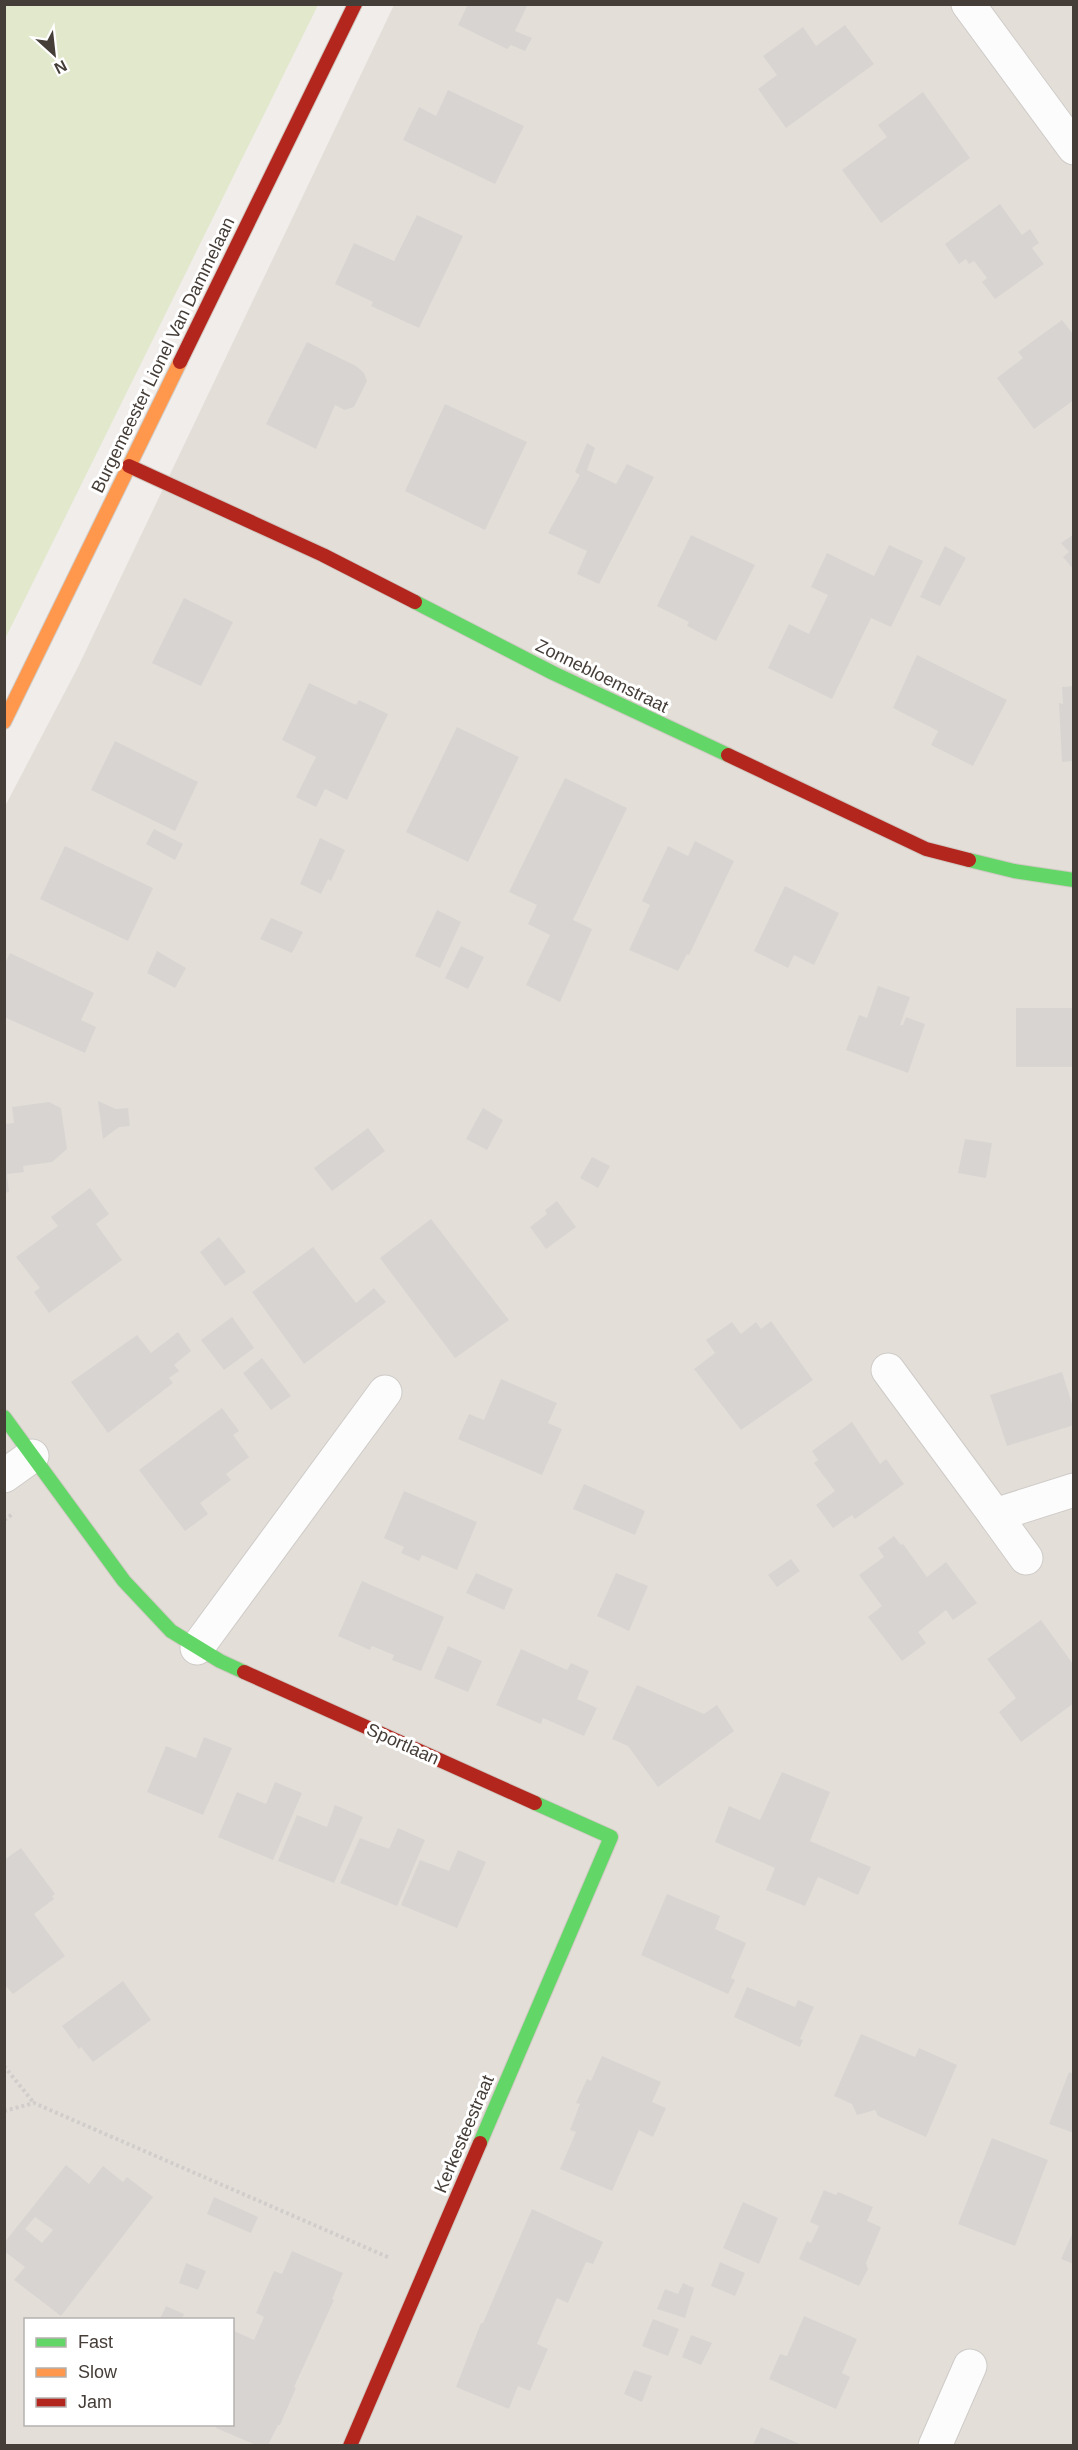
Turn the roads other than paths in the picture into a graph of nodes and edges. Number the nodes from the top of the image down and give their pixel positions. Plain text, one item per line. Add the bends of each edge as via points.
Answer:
1 (355, 4) edge
2 (968, 4) edge
3 (1074, 148) edge
4 (129, 466) junction
5 (4, 722) edge
6 (1074, 880) edge
7 (888, 1370) dead end
8 (385, 1392) dead end
9 (4, 1417) edge
10 (32, 1456) junction
11 (4, 1476) edge
12 (1074, 1490) edge
13 (995, 1515) junction
14 (1026, 1558) dead end
15 (197, 1648) junction
16 (611, 1837) joint
17 (969, 2366) dead end
18 (350, 2445) edge
19 (935, 2445) edge

1 - 4 street, Burgemeester Lionel Van Dammelaan
2 - 3 street
4 - 5 street, Burgemeester Lionel Van Dammelaan
4 - 6 street, Zonnebloemstraat via 322,555 552,673 926,849 1014,871
7 - 13 street
8 - 15 street
9 - 10 street, Sportlaan
10 - 11 street
10 - 15 street, Sportlaan via 124,1581 171,1631
12 - 13 street
13 - 14 street
15 - 16 street, Sportlaan
16 - 18 street, Kerkesteestraat
17 - 19 street

